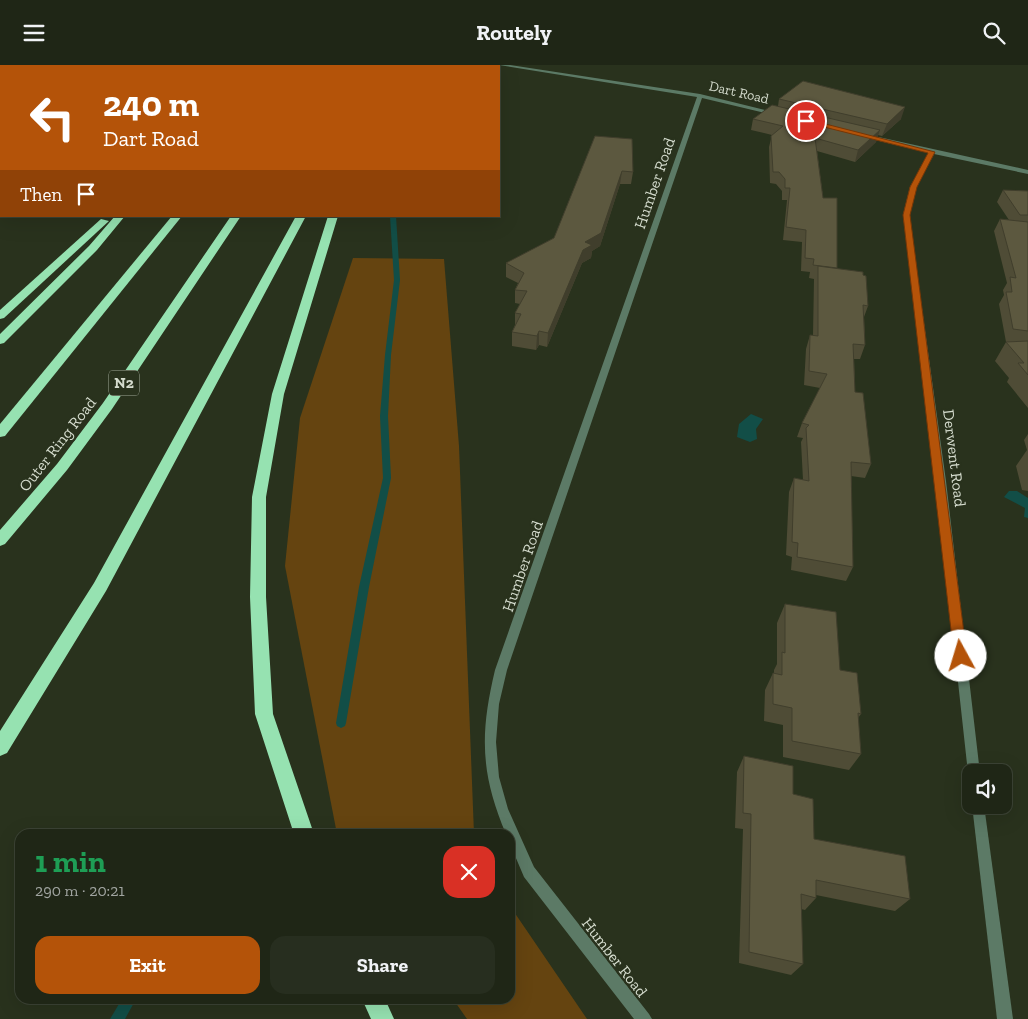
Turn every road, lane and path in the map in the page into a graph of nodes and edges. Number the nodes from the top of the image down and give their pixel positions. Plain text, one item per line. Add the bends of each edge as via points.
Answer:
1 (501, 65) edge
2 (700, 96) junction
3 (781, 115) edge
4 (856, 133) edge
5 (932, 152) junction
6 (1028, 171) edge
7 (109, 217) edge
8 (119, 217) edge
9 (176, 217) edge
10 (235, 217) edge
11 (300, 217) edge
12 (333, 217) edge
13 (0, 316) edge
14 (0, 341) edge
15 (0, 433) edge
16 (0, 540) edge
17 (0, 747) edge
18 (973, 764) edge
19 (979, 814) edge
20 (302, 829) edge
21 (510, 829) edge
22 (515, 840) edge
23 (376, 1004) edge
24 (383, 1019) edge
25 (644, 1019) edge
26 (1005, 1019) edge

1 - 2 street, Dart Road
2 - 3 street, Dart Road
2 - 21 street, Humber Road via 501,671 493,704 490,741 493,777
4 - 5 street
5 - 6 street
5 - 18 street, Derwent Road via 913,187 906,215 941,481
7 - 13 highway
8 - 14 highway via 93,248
9 - 15 highway
10 - 16 highway, Outer Ring Road / N2 via 124,384 61,468
11 - 17 highway via 100,587
12 - 20 highway via 278,394 260,497 258,597 264,714
19 - 26 street
22 - 25 street, Humber Road via 529,872
23 - 24 highway

